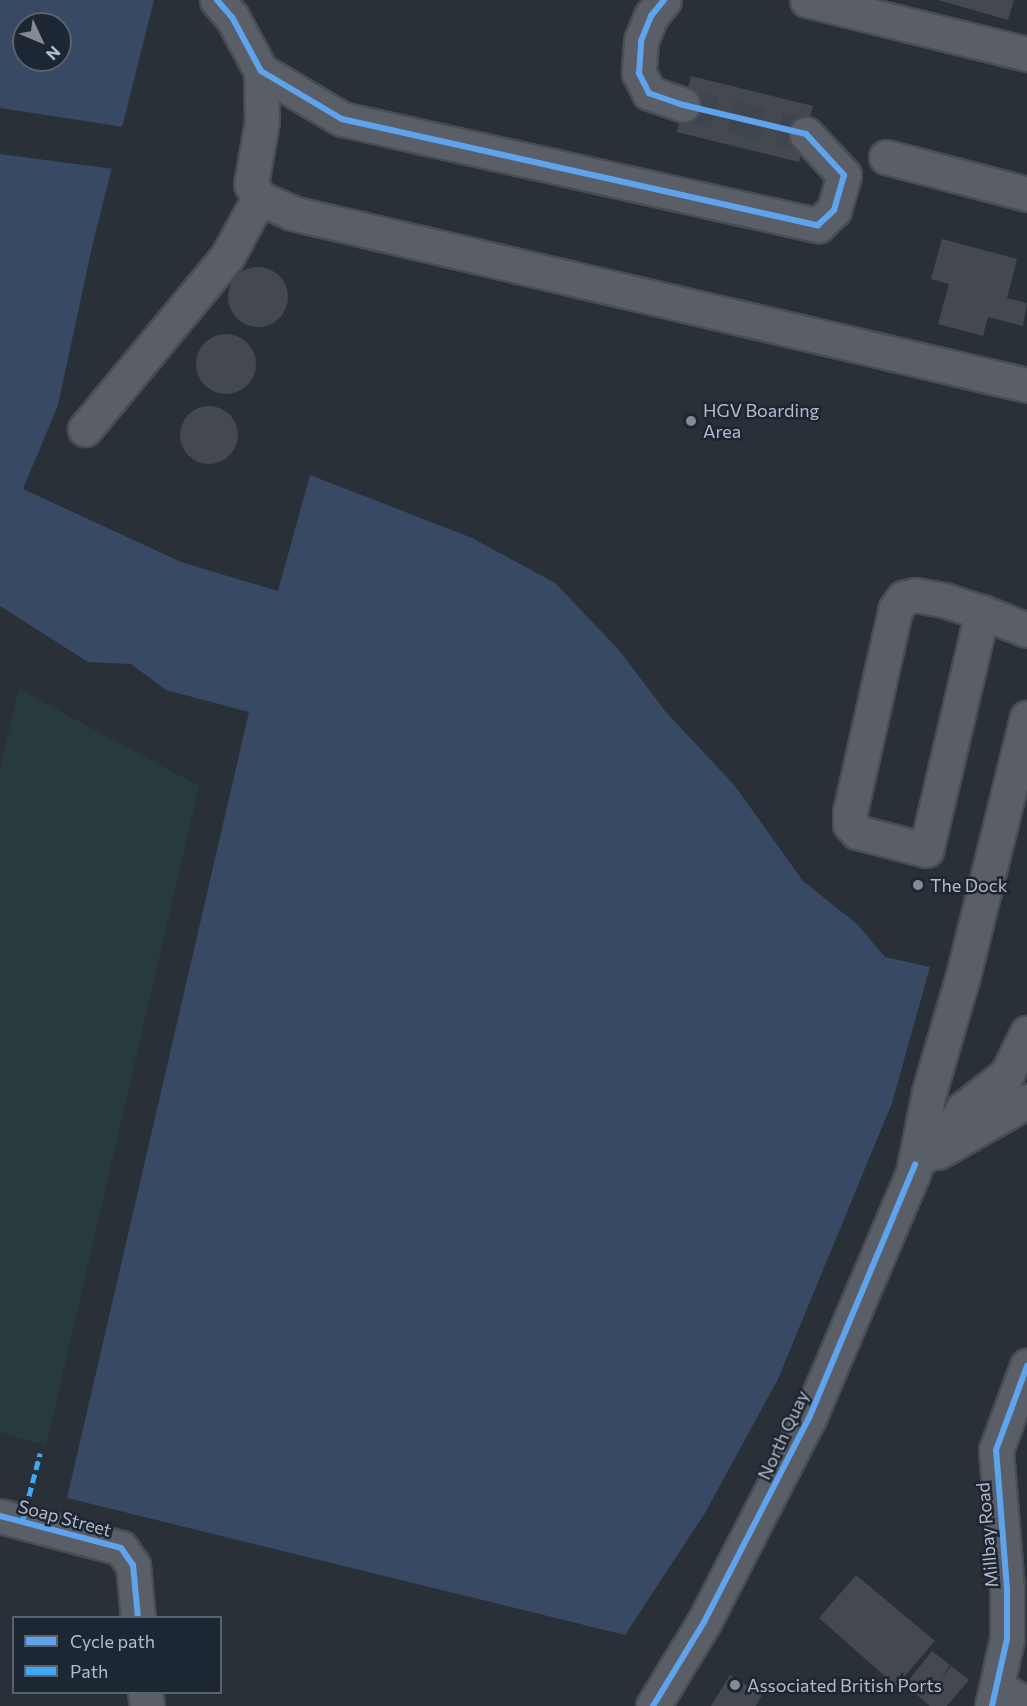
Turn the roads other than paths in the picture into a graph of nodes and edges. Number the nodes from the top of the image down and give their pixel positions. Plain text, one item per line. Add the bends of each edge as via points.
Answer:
1 (217, 0) edge
2 (664, 0) edge
3 (807, 0) edge
4 (1027, 54) edge
5 (261, 71) junction
6 (683, 105) tunnel mouth
7 (806, 134) tunnel mouth
8 (886, 157) dead end
9 (1027, 194) edge
10 (259, 198) junction
11 (1027, 385) edge
12 (85, 429) dead end
13 (982, 612) junction
14 (1027, 630) edge
15 (1027, 718) edge
16 (1027, 1033) edge
17 (1027, 1101) edge
18 (915, 1164) junction
19 (1027, 1366) edge
20 (0, 1516) edge
21 (138, 1616) edge
22 (995, 1697) edge
23 (1027, 1704) edge
24 (654, 1706) edge

1 - 5 street via 232,17
2 - 6 street via 651,16 641,41 639,73 649,93
3 - 4 street
5 - 7 street via 342,119 818,225 834,210 844,175
5 - 10 street via 262,121 251,184
8 - 9 street
10 - 11 street via 292,213
10 - 12 street via 227,257
13 - 13 street via 915,595 903,598 895,610 850,812 850,824 856,832 926,850
13 - 14 street
15 - 18 street via 963,976 929,1092
16 - 18 street via 1007,1074 963,1109 949,1133
17 - 18 street
18 - 24 street, North Quay via 809,1418 704,1622
19 - 22 street, Millbay Road via 996,1450 1007,1639
20 - 21 street, Soap Street via 121,1548 134,1565
22 - 23 street

